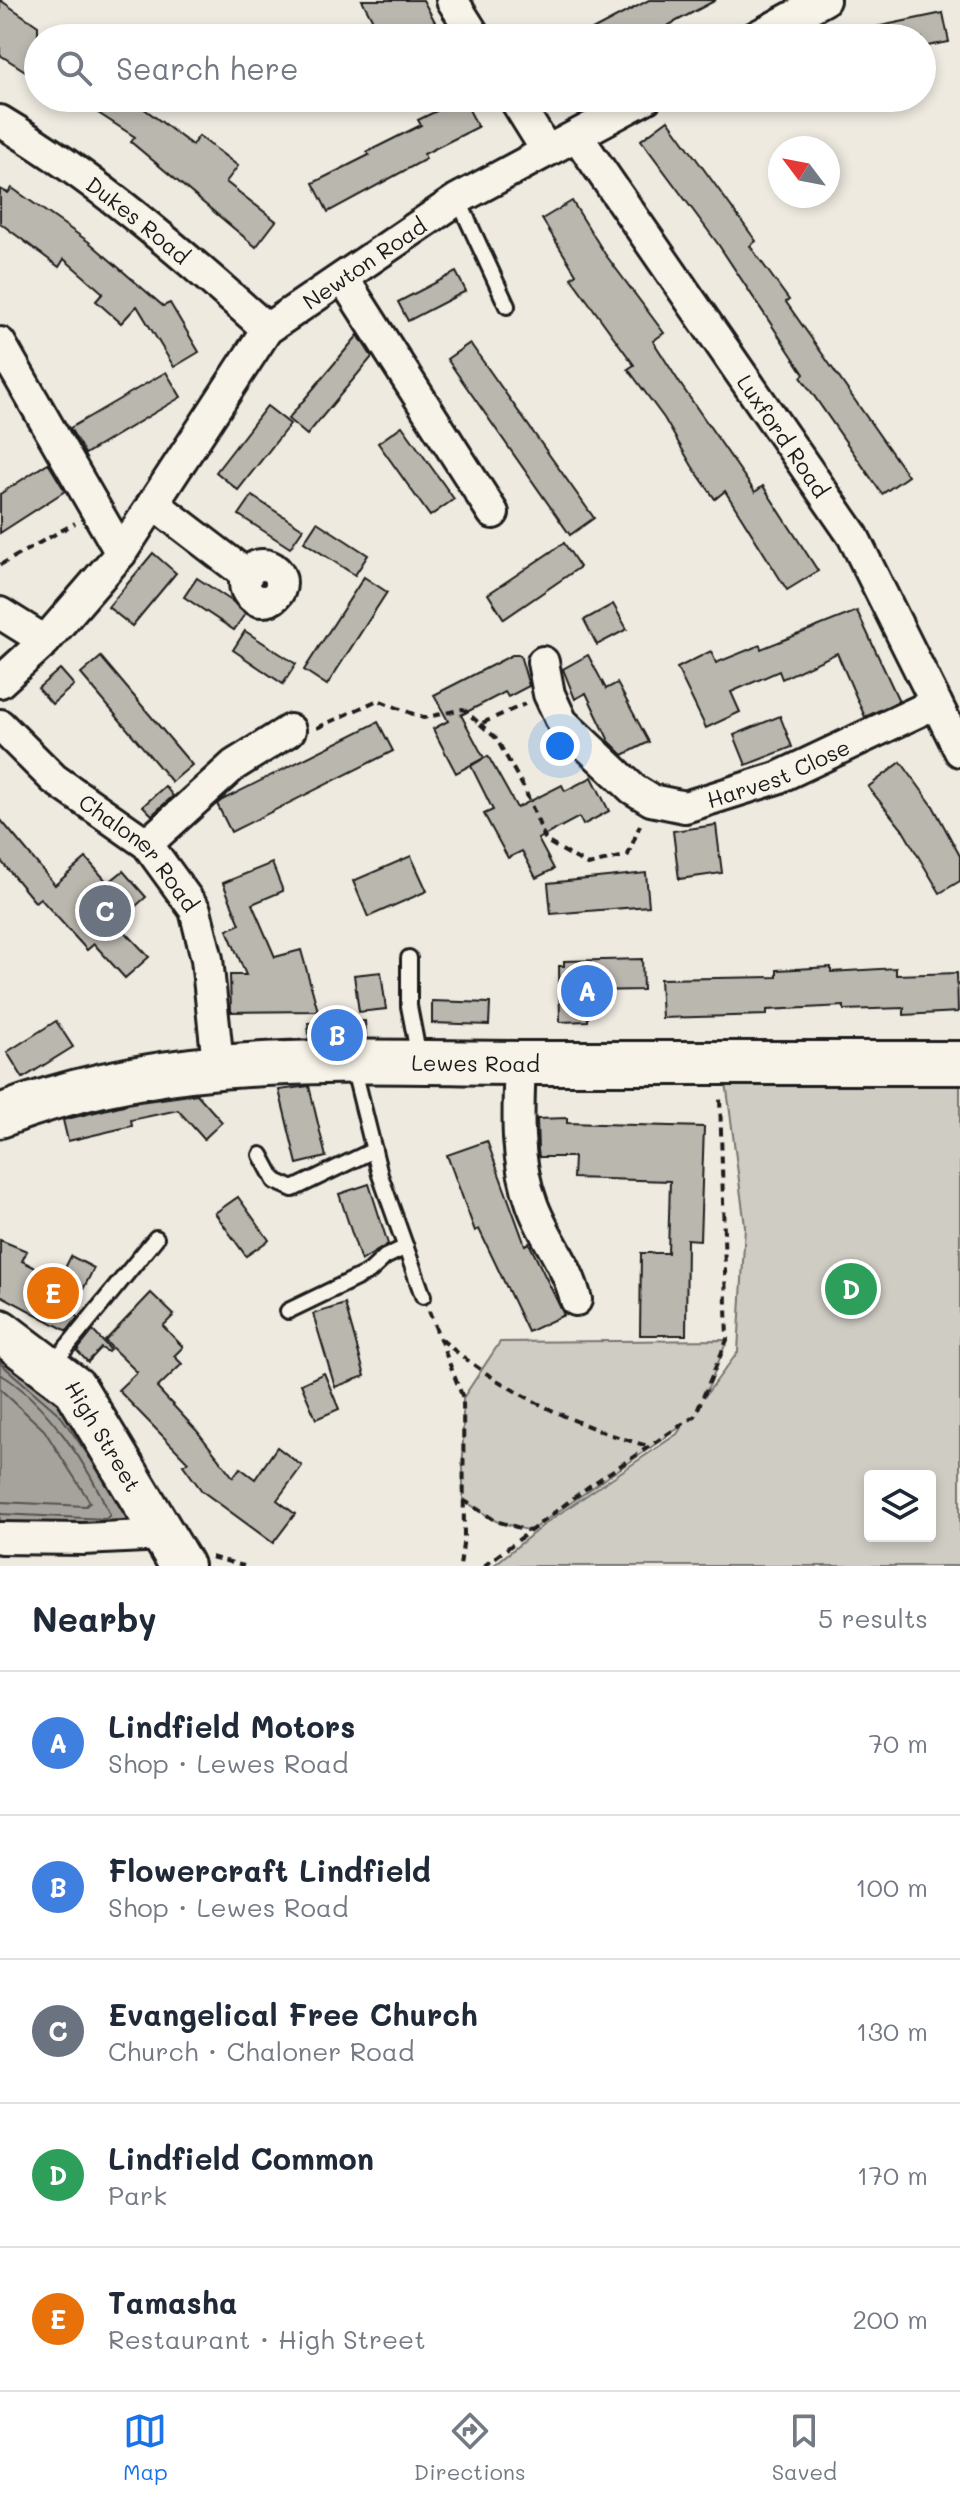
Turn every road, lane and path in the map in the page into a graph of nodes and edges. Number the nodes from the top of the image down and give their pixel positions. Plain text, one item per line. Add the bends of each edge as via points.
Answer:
1 (452, 0) edge
2 (824, 0) edge
3 (467, 24) edge
4 (802, 24) edge
5 (523, 112) edge
6 (621, 112) edge
7 (0, 121) edge
8 (577, 136) junction
9 (547, 151) junction
10 (458, 199) junction
11 (343, 278) junction
12 (507, 306) dead end
13 (267, 329) junction
14 (0, 343) edge
15 (153, 503) junction
16 (97, 511) junction
17 (493, 513) dead end
18 (121, 553) junction
19 (0, 565) edge
20 (247, 575) dead end
21 (0, 613) edge
22 (45, 641) junction
23 (543, 662) dead end
24 (0, 682) edge
25 (549, 694) junction
26 (936, 703) junction
27 (480, 724) junction
28 (0, 725) edge
29 (290, 730) joint
30 (960, 751) edge
31 (651, 800) junction
32 (147, 844) junction
33 (409, 958) dead end
34 (352, 1061) junction
35 (420, 1062) junction
36 (520, 1063) junction
37 (719, 1063) junction
38 (960, 1063) edge
39 (218, 1064) junction
40 (0, 1116) edge
41 (374, 1150) junction
42 (261, 1155) dead end
43 (156, 1238) dead end
44 (406, 1247) junction
45 (580, 1287) dead end
46 (423, 1296) joint
47 (288, 1311) dead end
48 (0, 1331) edge
49 (439, 1338) junction
50 (49, 1368) junction
51 (650, 1446) junction
52 (463, 1500) junction
53 (530, 1531) junction
54 (0, 1538) edge
55 (182, 1554) edge
56 (244, 1566) edge
57 (460, 1566) edge
58 (484, 1566) edge

1 - 3 street
2 - 4 street
5 - 9 street
6 - 8 street, Newton Road
7 - 13 street, Dukes Road via 163,236
8 - 9 street, Newton Road
8 - 26 street, Luxford Road via 853,536
9 - 10 street, Newton Road
10 - 11 street, Newton Road
10 - 12 lane
11 - 13 street, Newton Road
11 - 17 street
13 - 15 street, Newton Road
14 - 16 street
15 - 18 street, Newton Road
15 - 20 street
16 - 18 street
16 - 19 path
18 - 22 street, Newton Road
21 - 22 street
22 - 24 street
23 - 25 street, Harvest Close
25 - 27 path
25 - 31 street, Harvest Close via 562,722
26 - 30 street, Luxford Road
26 - 31 street, Harvest Close via 777,778 685,807
27 - 29 path via 463,709 423,718 378,700 320,728
27 - 31 path via 496,738 546,841 588,865 628,855
28 - 32 street, Chaloner Road via 54,779
29 - 32 street via 234,765
32 - 39 street, Chaloner Road via 195,910 207,959
33 - 35 lane via 409,1006
34 - 35 main road, Lewes Road
34 - 39 main road, Lewes Road
34 - 41 lane
35 - 36 main road, Lewes Road
36 - 37 main road, Lewes Road
36 - 45 street via 517,1144 532,1205
37 - 38 main road, Lewes Road
37 - 51 path via 727,1340 695,1416
39 - 40 main road, Lewes Road via 102,1084
41 - 42 lane via 293,1189 275,1181
41 - 44 lane
43 - 50 lane
44 - 46 lane
44 - 47 lane via 369,1272
46 - 49 path
48 - 50 main road, High Street
49 - 51 path via 471,1365 552,1409 600,1433
49 - 52 path via 463,1398
50 - 55 main road, High Street via 75,1388
51 - 53 path
52 - 53 path via 496,1521
52 - 57 path
53 - 58 path
54 - 55 street via 83,1539
55 - 56 path

